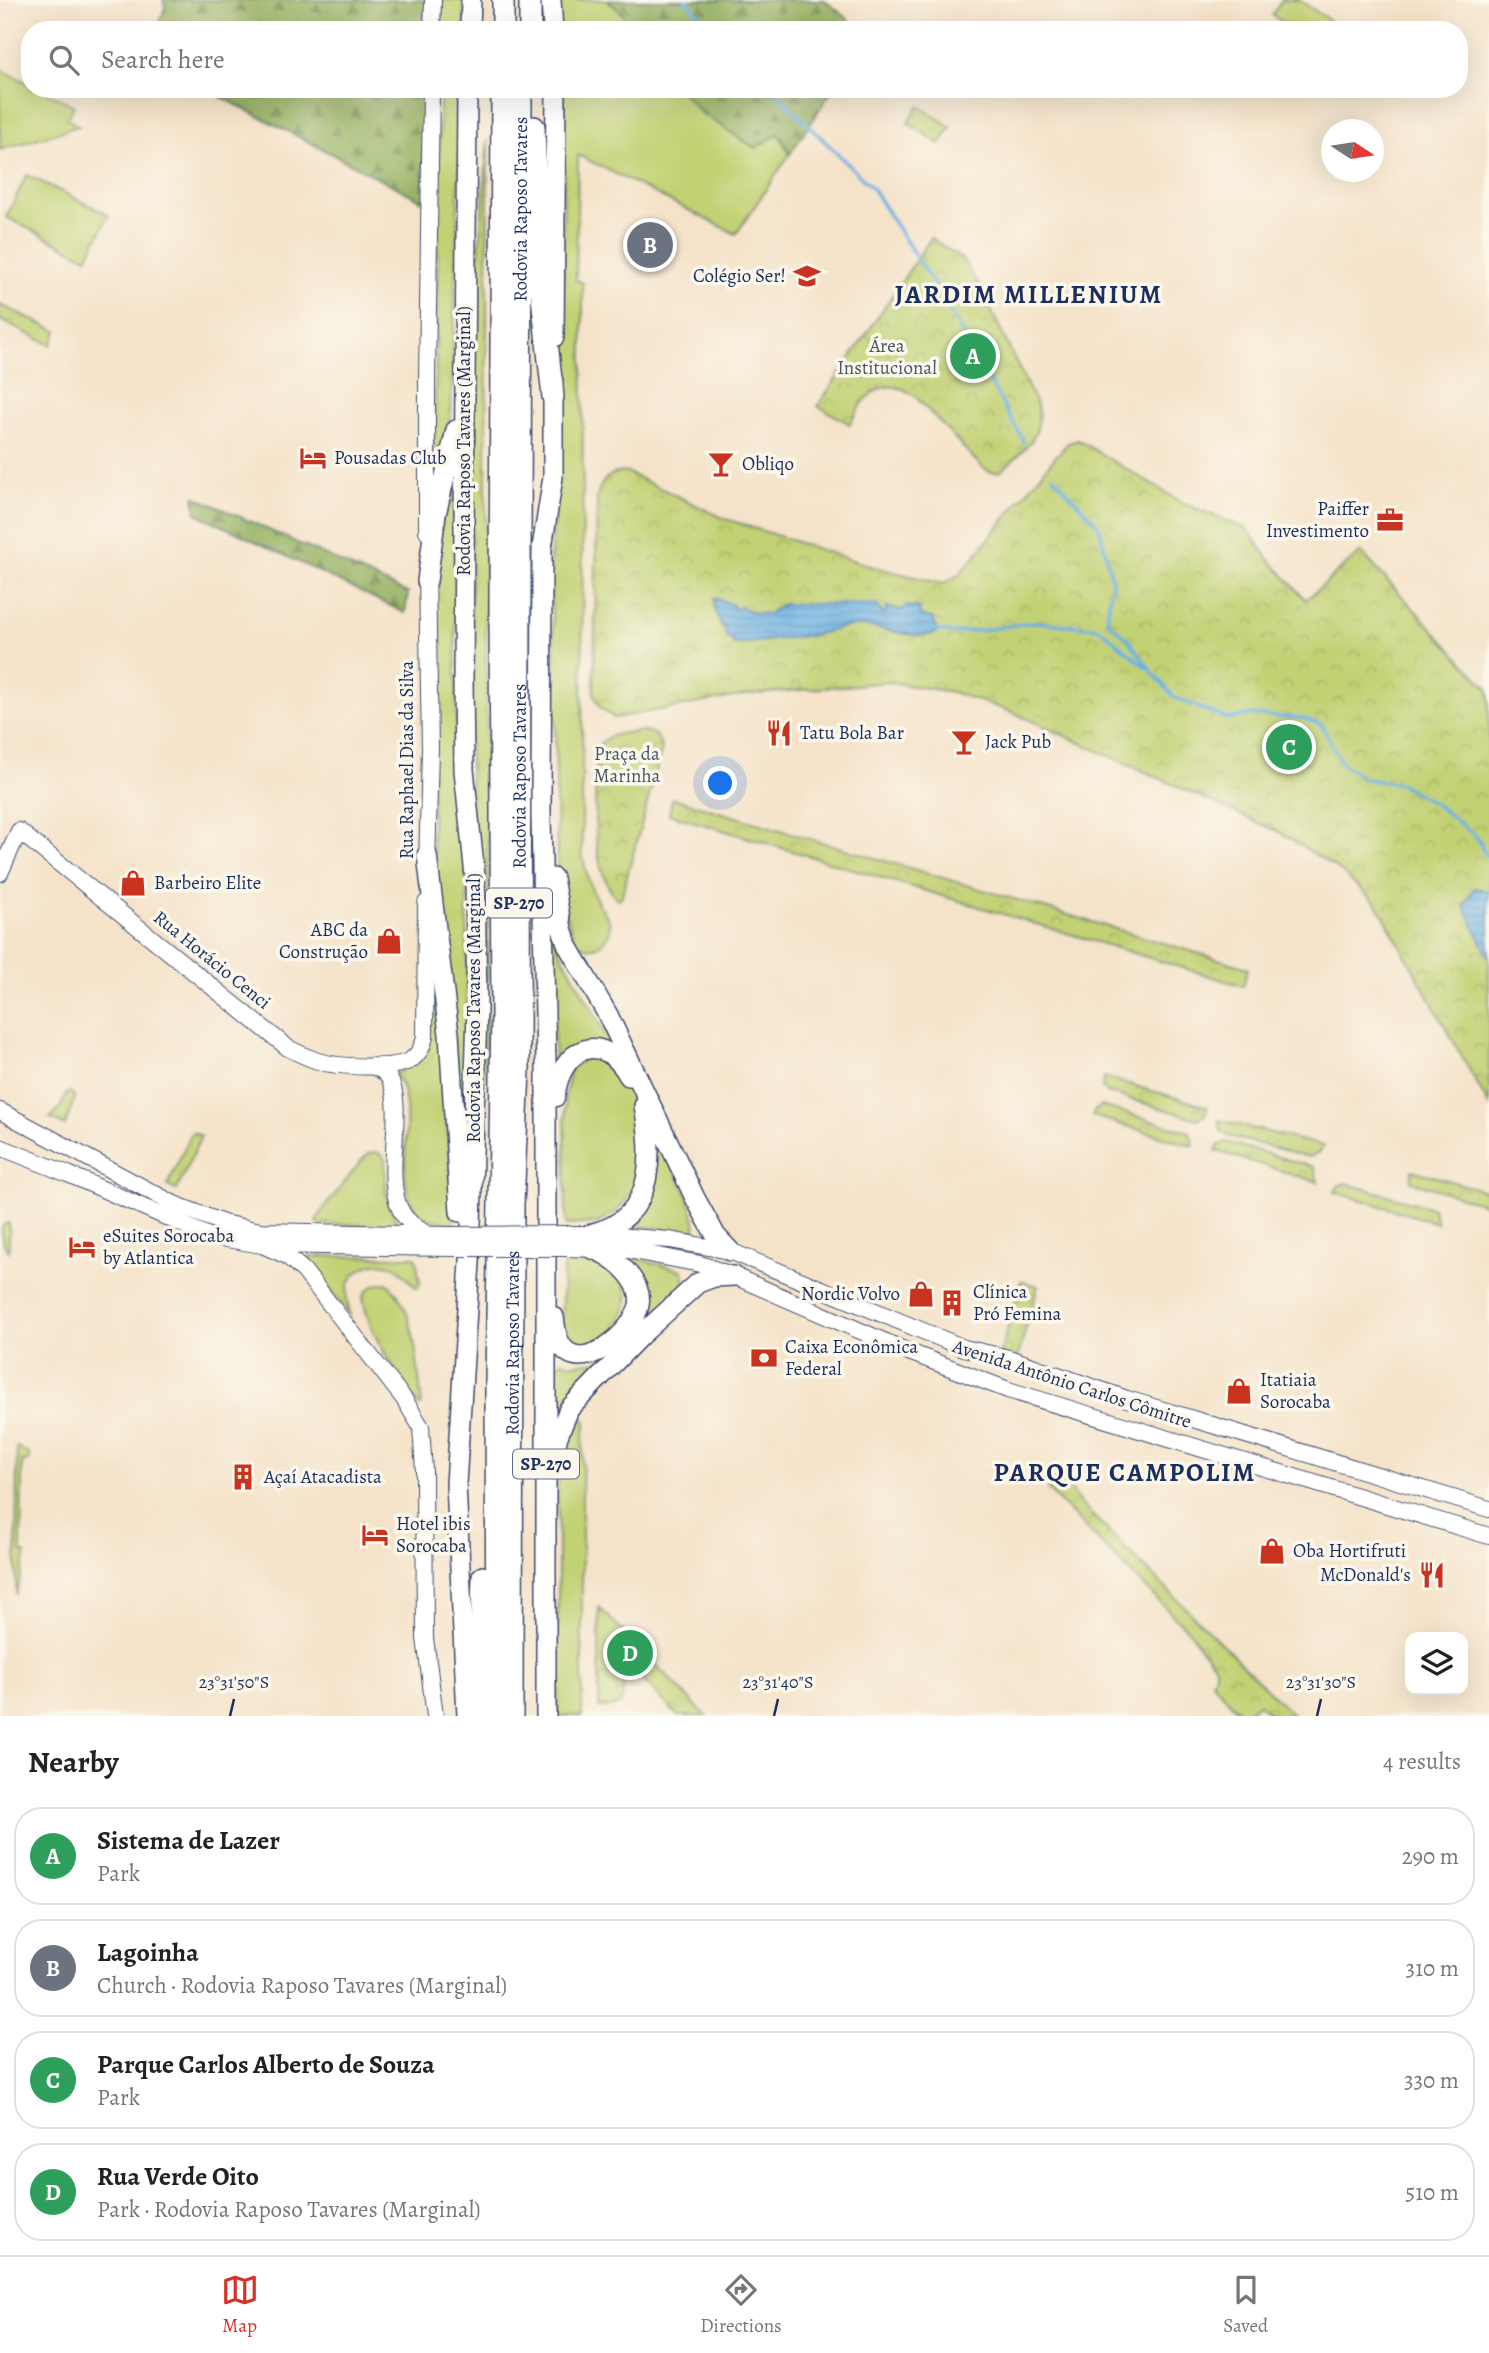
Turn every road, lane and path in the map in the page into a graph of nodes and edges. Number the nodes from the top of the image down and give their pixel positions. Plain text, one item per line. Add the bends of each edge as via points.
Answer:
1 (433, 0) edge
2 (471, 0) edge
3 (503, 0) edge
4 (521, 0) edge
5 (530, 0) edge
6 (551, 0) edge
7 (432, 21) edge
8 (470, 21) edge
9 (503, 21) edge
10 (521, 21) edge
11 (530, 21) edge
12 (552, 21) edge
13 (431, 98) edge
14 (467, 98) edge
15 (502, 98) edge
16 (521, 98) edge
17 (532, 98) edge
18 (556, 98) edge
19 (464, 367) junction
20 (553, 397) junction
21 (427, 581) junction
22 (542, 698) junction
23 (44, 850) junction
24 (427, 855) junction
25 (8, 856) junction
26 (0, 873) edge
27 (369, 1066) junction
28 (0, 1111) edge
29 (0, 1147) edge
30 (546, 1181) junction
31 (545, 1213) junction
32 (428, 1235) junction
33 (382, 1240) junction
34 (450, 1241) junction
35 (591, 1241) junction
36 (262, 1245) junction
37 (730, 1251) junction
38 (734, 1276) junction
39 (466, 1320) junction
40 (495, 1382) junction
41 (1489, 1509) edge
42 (1489, 1536) edge
43 (547, 1580) junction
44 (435, 1716) edge
45 (467, 1716) edge
46 (479, 1716) edge
47 (497, 1716) edge
48 (512, 1716) edge
49 (546, 1716) edge

1 - 7 main road
2 - 8 highway
3 - 9 highway
4 - 10 highway
5 - 11 highway
6 - 12 highway
13 - 21 main road, Rua Raphael Dias da Silva
14 - 19 highway, Rodovia Raposo Tavares (Marginal) / SP-270
15 - 40 highway, Rodovia Raposo Tavares / SP-270 via 502,1016
16 - 48 highway, Rodovia Raposo Tavares / SP-270
17 - 20 highway via 539,269
18 - 20 highway, SP-270
19 - 21 highway
19 - 39 highway, Rodovia Raposo Tavares (Marginal) / SP-270 via 464,770 475,876 477,1008
20 - 22 highway, SP-270 via 553,477 541,548
21 - 24 main road, Rua Raphael Dias da Silva
22 - 30 highway, SP-270
22 - 37 highway, SP-270 via 553,884 562,929 695,1198
23 - 25 main road via 25,846
23 - 25 main road, Rua Horácio Cenci via 19,831
23 - 27 main road, Rua Horácio Cenci via 288,1048 321,1063
24 - 27 main road, Rua Raphael Dias da Silva via 424,1043 404,1063
24 - 39 highway via 449,1034
25 - 26 main road
27 - 32 main road via 384,1072 393,1088 393,1159 399,1207
28 - 33 main road via 174,1204 223,1223 260,1231
29 - 36 main road via 209,1236
30 - 31 highway, SP-270
30 - 35 highway via 556,1084 563,1066 576,1051 589,1048 611,1054 622,1064 643,1106 648,1174 641,1196 628,1214
31 - 35 highway via 559,1342 569,1353 583,1356 603,1350 618,1338 639,1305 636,1284 627,1272
31 - 43 highway, SP-270
32 - 33 main road
32 - 34 main road
33 - 34 main road
33 - 36 main road
34 - 35 main road, Avenida Antônio Carlos Cômitre, bridge
35 - 37 main road, Avenida Antônio Carlos Cômitre via 670,1240
35 - 38 main road, Avenida Antônio Carlos Cômitre via 700,1264
36 - 44 main road via 287,1256 304,1271 421,1427 425,1638
37 - 41 main road, Avenida Antônio Carlos Cômitre via 964,1348 1009,1358 1127,1399
38 - 42 main road, Avenida Antônio Carlos Cômitre via 1008,1390
38 - 43 highway via 706,1279 686,1293 569,1409 551,1468
39 - 45 highway, Rodovia Raposo Tavares (Marginal) / SP-270 via 456,1484
40 - 46 highway via 485,1508
40 - 47 highway, Rodovia Raposo Tavares / SP-270
43 - 49 highway, SP-270

